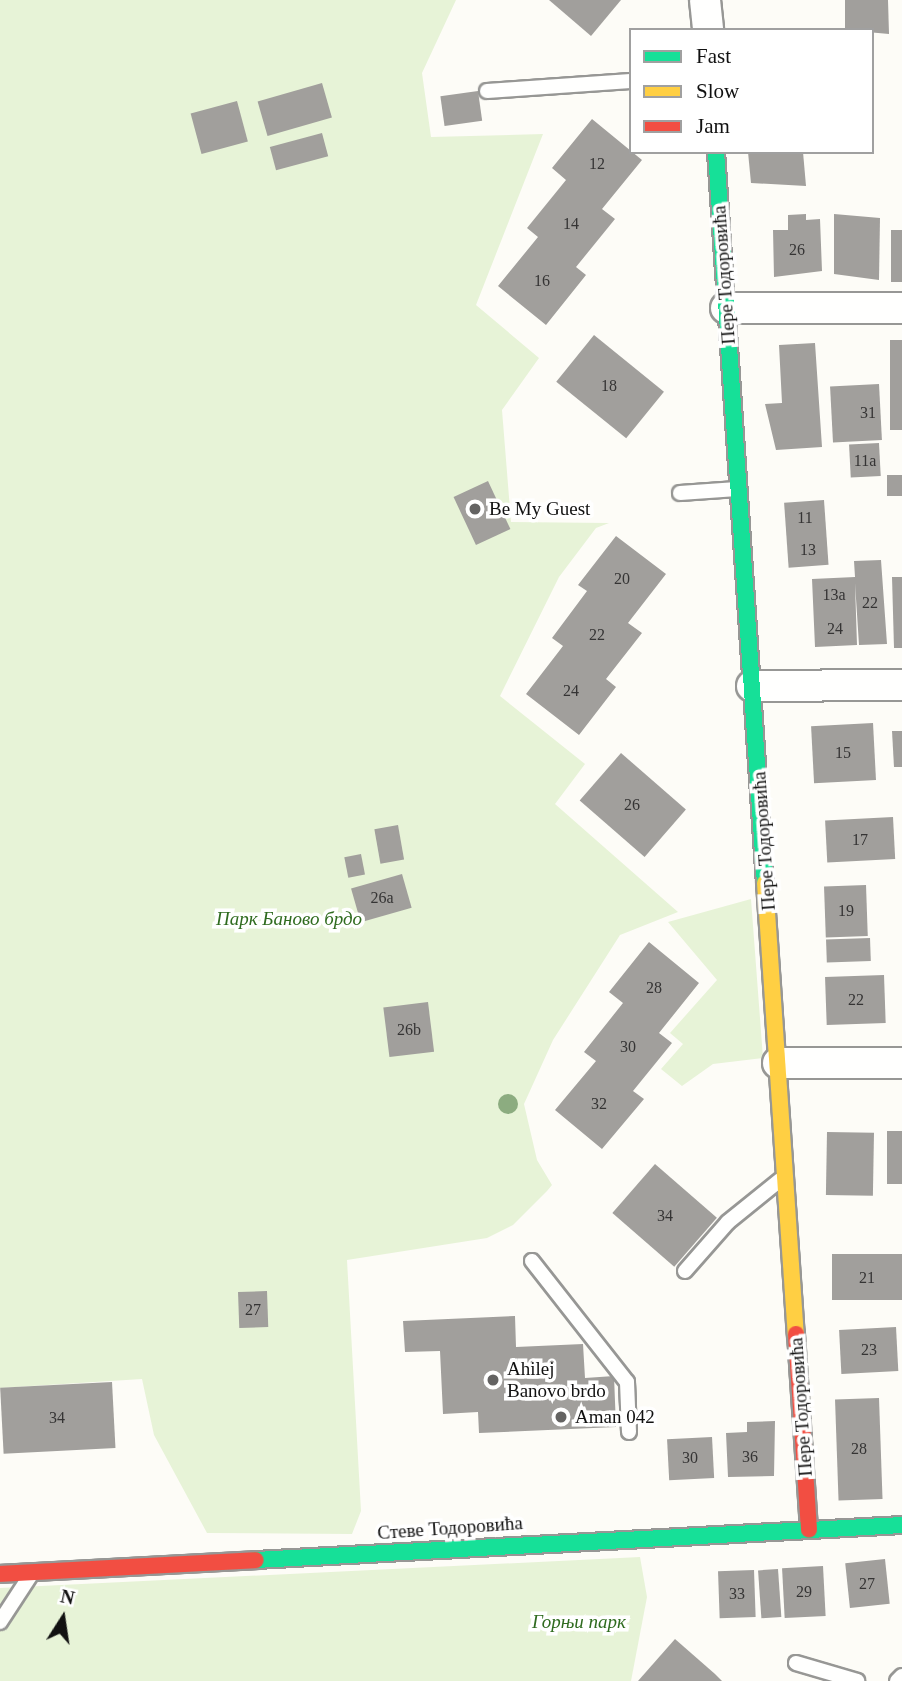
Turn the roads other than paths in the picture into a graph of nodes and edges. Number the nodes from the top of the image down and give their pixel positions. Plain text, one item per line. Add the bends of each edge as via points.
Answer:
1 (705, 0) edge
2 (708, 28) edge
3 (629, 81) edge
4 (487, 90) dead end
5 (716, 154) edge
6 (902, 308) edge
7 (726, 309) junction
8 (738, 489) junction
9 (680, 493) dead end
10 (752, 685) junction
11 (902, 685) edge
12 (778, 1063) junction
13 (902, 1063) edge
14 (784, 1177) junction
15 (532, 1261) dead end
16 (685, 1271) dead end
17 (629, 1432) dead end
18 (902, 1525) edge
19 (809, 1530) junction
20 (33, 1572) junction
21 (0, 1574) edge
22 (0, 1622) edge
23 (796, 1663) dead end
24 (902, 1675) edge
25 (857, 1681) edge
26 (897, 1681) edge

1 - 2 street
3 - 4 lane
5 - 7 street, Пере Тодоровића
6 - 7 street
7 - 8 street, Пере Тодоровића
8 - 9 lane
8 - 10 street, Пере Тодоровића
10 - 11 street
10 - 12 street, Пере Тодоровића
12 - 13 street
12 - 14 street, Пере Тодоровића
14 - 16 lane via 728,1222
14 - 19 street, Пере Тодоровића
15 - 17 lane via 627,1382
18 - 19 street, Стеве Тодоровића
19 - 20 street, Стеве Тодоровића
20 - 21 street, Стеве Тодоровића
20 - 22 lane
23 - 25 lane
24 - 26 lane

